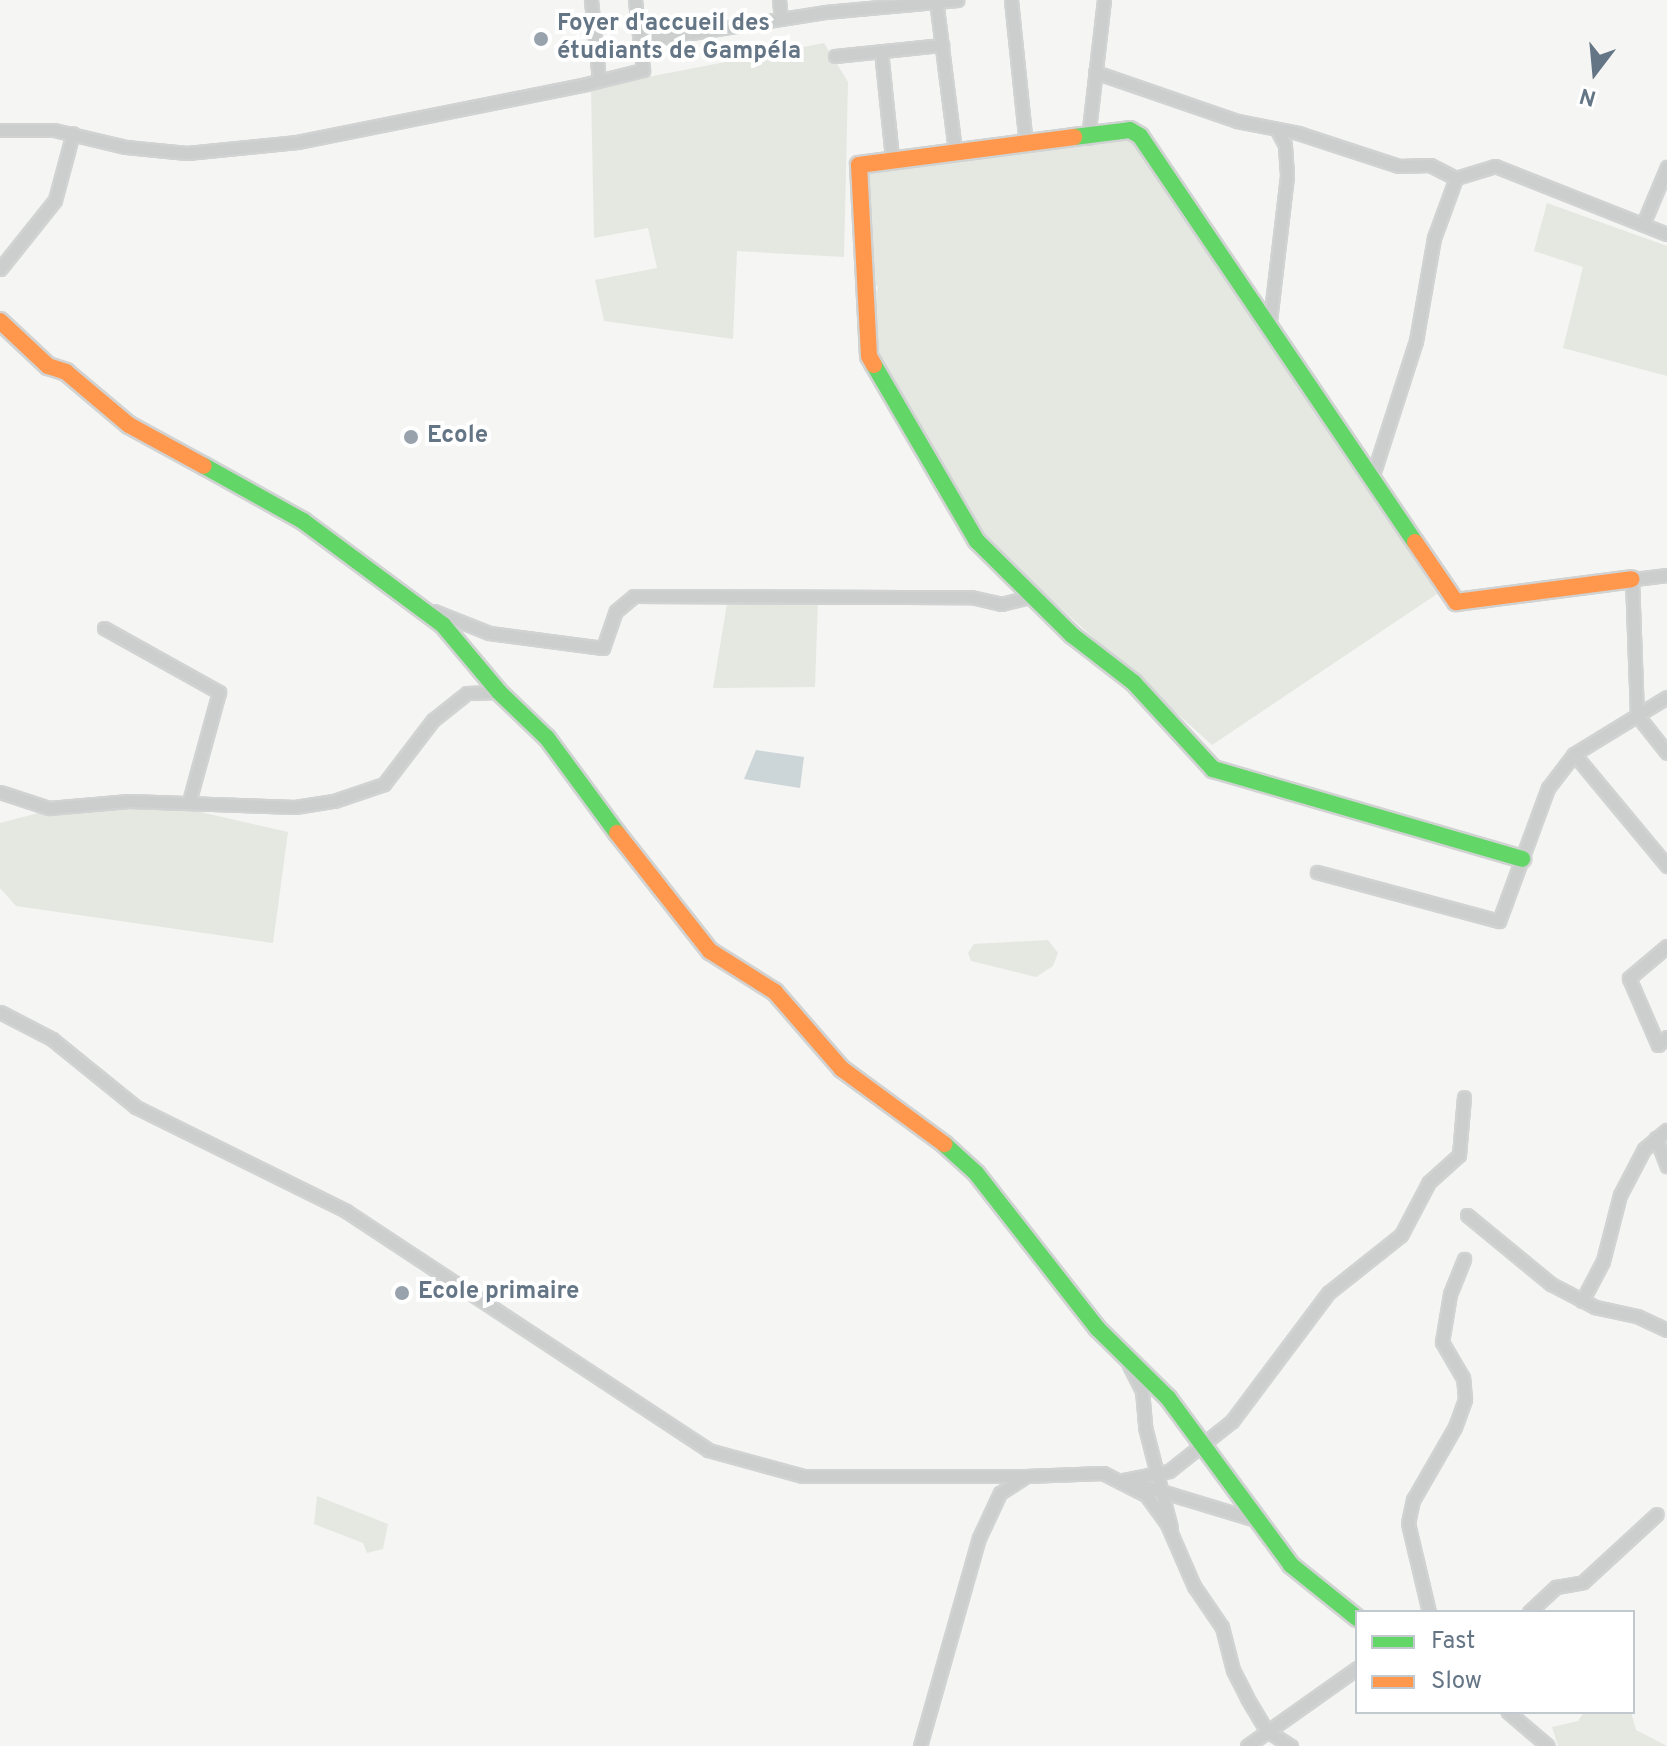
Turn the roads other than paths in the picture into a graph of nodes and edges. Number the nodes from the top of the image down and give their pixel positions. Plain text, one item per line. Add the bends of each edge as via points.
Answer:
1 (591, 0) edge
2 (635, 0) edge
3 (779, 0) edge
4 (957, 0) edge
5 (1011, 0) edge
6 (1104, 0) edge
7 (936, 1) edge
8 (866, 4) edge
9 (781, 19) junction
10 (640, 41) junction
11 (942, 45) junction
12 (881, 51) junction
13 (835, 56) dead end
14 (1095, 72) junction
15 (599, 80) junction
16 (0, 130) edge
17 (1277, 130) junction
18 (73, 133) junction
19 (1088, 138) junction
20 (1026, 144) junction
21 (955, 151) junction
22 (892, 158) junction
23 (1667, 167) edge
24 (1456, 178) junction
25 (1643, 224) junction
26 (1667, 234) edge
27 (0, 269) edge
28 (0, 321) edge
29 (1268, 330) junction
30 (1370, 482) junction
31 (1667, 575) edge
32 (1632, 579) junction
33 (1036, 595) junction
34 (419, 604) junction
35 (104, 628) dead end
36 (499, 692) junction
37 (1667, 697) edge
38 (1637, 715) junction
39 (1667, 753) edge
40 (1574, 754) junction
41 (0, 792) edge
42 (189, 802) junction
43 (1522, 859) junction
44 (1667, 866) edge
45 (1317, 872) dead end
46 (1667, 946) edge
47 (0, 1012) edge
48 (1667, 1037) edge
49 (1464, 1097) dead end
50 (1667, 1130) edge
51 (1656, 1138) junction
52 (1667, 1166) edge
53 (1467, 1215) dead end
54 (1464, 1259) dead end
55 (1582, 1301) junction
56 (1667, 1330) edge
57 (1127, 1362) junction
58 (1203, 1445) junction
59 (1161, 1474) junction
60 (1026, 1476) junction
61 (1124, 1480) junction
62 (1166, 1492) junction
63 (1657, 1514) dead end
64 (1257, 1520) junction
65 (1173, 1541) junction
66 (1429, 1610) edge
67 (1531, 1610) edge
68 (1355, 1616) edge
69 (1355, 1669) edge
70 (1510, 1714) edge
71 (1266, 1730) junction
72 (920, 1746) edge
73 (1247, 1746) edge
74 (1291, 1746) edge
75 (1548, 1746) edge

1 - 15 street
2 - 10 street
3 - 9 street
4 - 7 street
5 - 20 street
6 - 14 street
7 - 8 street
7 - 11 street
8 - 9 street
9 - 10 street
10 - 15 street via 643,70
11 - 12 street
11 - 21 street
12 - 13 street
12 - 22 street
14 - 17 street
14 - 19 street
15 - 18 street via 297,142 155,152
16 - 18 street
17 - 24 street via 1399,166 1430,165
17 - 29 street via 1285,145 1287,175
18 - 27 street via 55,200
19 - 20 street
19 - 29 street via 1130,130 1140,136
20 - 21 street
21 - 22 street
22 - 33 street via 859,165 869,356 977,541
23 - 25 street
24 - 25 street via 1495,166
24 - 30 street via 1434,238 1416,341
25 - 26 street
28 - 34 street via 48,366 66,372 129,425 244,484
29 - 30 street
30 - 32 street via 1456,602
31 - 32 street
32 - 38 street
33 - 34 street via 1001,604 965,597 634,596 616,611 603,648 489,633
33 - 43 street via 1072,635 1134,683 1213,769
34 - 36 street
35 - 42 street via 219,692
36 - 42 street via 467,693 433,720 399,770 369,792 295,807
36 - 57 street via 547,738 680,919 722,960 775,992 842,1069 919,1122 976,1173
37 - 38 street
38 - 39 street
38 - 40 street
40 - 43 street via 1548,788
40 - 44 street
41 - 42 street via 49,808
43 - 45 street via 1499,921
46 - 48 street via 1629,978 1658,1045
47 - 60 street via 52,1039 136,1107 346,1211 708,1450 803,1476
49 - 58 street via 1459,1155 1429,1182 1401,1235 1328,1293 1244,1408
50 - 51 street
51 - 52 street
51 - 55 street via 1644,1149 1620,1195 1603,1261
53 - 55 street via 1551,1284
54 - 66 street via 1450,1294 1442,1342 1463,1378 1465,1399 1413,1500 1408,1523
55 - 56 street
57 - 58 street via 1168,1398
57 - 59 street via 1142,1390 1145,1427
58 - 59 street
58 - 64 street
59 - 61 street
59 - 62 street
60 - 61 street via 1103,1473
60 - 72 street via 1000,1493 979,1538
61 - 62 street
61 - 65 street via 1146,1495
62 - 64 street
62 - 65 street
63 - 67 street via 1583,1582 1556,1587
64 - 68 street via 1291,1565
65 - 71 street via 1222,1627 1233,1670
69 - 71 street
70 - 75 street
71 - 73 street
71 - 74 street

